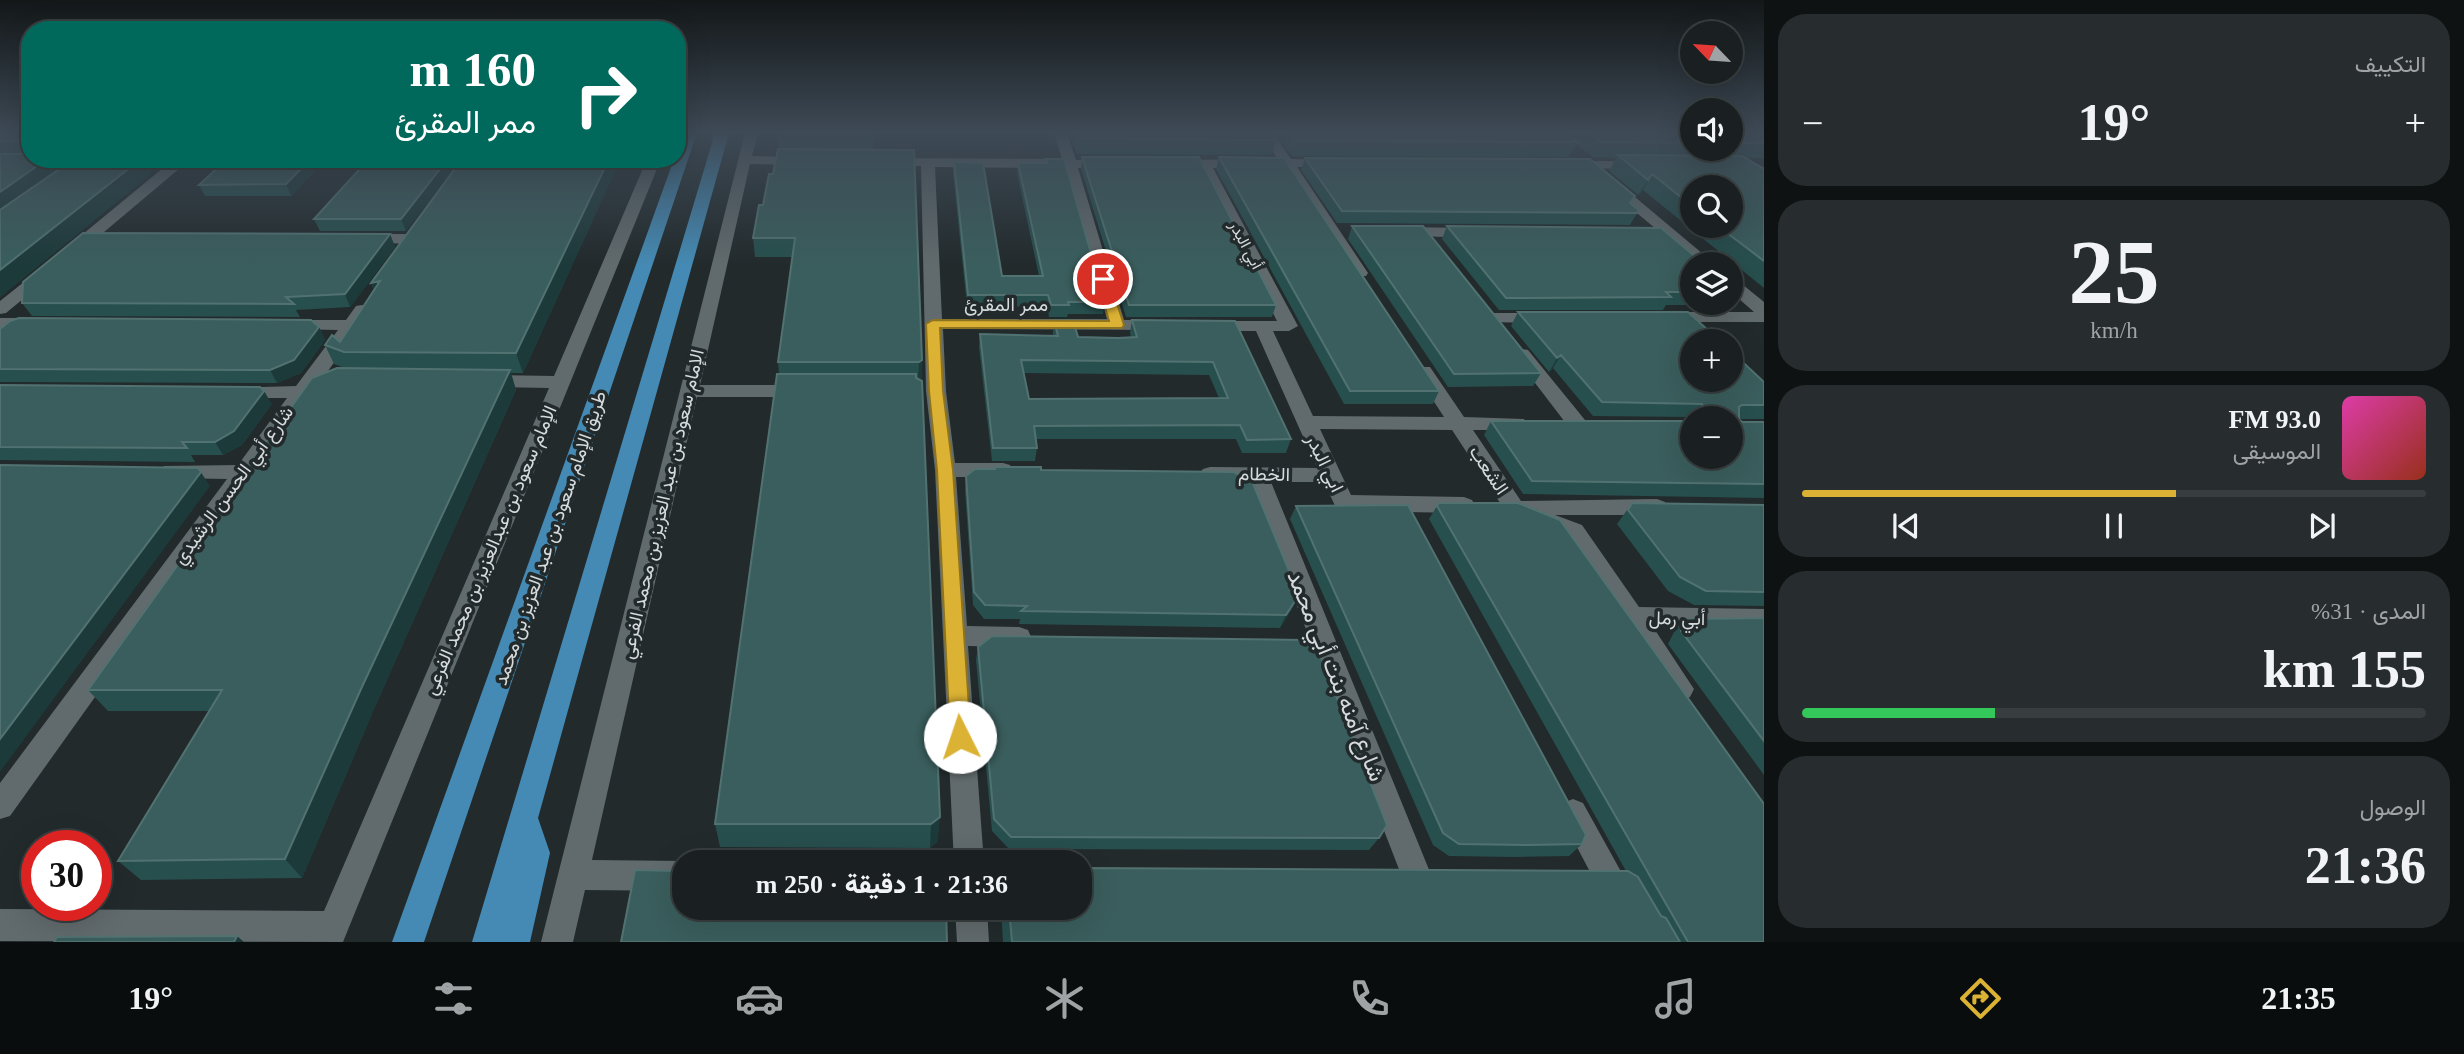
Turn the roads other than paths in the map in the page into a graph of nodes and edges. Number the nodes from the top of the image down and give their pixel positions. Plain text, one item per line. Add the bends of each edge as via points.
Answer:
1 (68, 177) edge
2 (161, 177) edge
3 (646, 177) edge
4 (675, 177) edge
5 (709, 177) edge
6 (739, 177) edge
7 (928, 177) edge
8 (1073, 177) edge
9 (1211, 177) edge
10 (1298, 177) edge
11 (1602, 177) edge
12 (65, 179) edge
13 (1385, 232) edge
14 (1424, 232) junction
15 (1492, 233) edge
16 (1642, 233) edge
17 (1669, 233) junction
18 (89, 238) junction
19 (116, 238) edge
20 (344, 239) edge
21 (1692, 252) edge
22 (1441, 254) edge
23 (396, 260) edge
24 (1369, 287) edge
25 (374, 292) edge
26 (1743, 294) edge
27 (0, 309) edge
28 (1764, 311) edge
29 (1561, 317) edge
30 (1642, 317) edge
31 (1764, 317) edge
32 (0, 323) edge
33 (54, 323) edge
34 (271, 324) edge
35 (352, 324) junction
36 (933, 324) junction
37 (1117, 325) junction
38 (1170, 325) edge
39 (1196, 326) edge
40 (1262, 326) junction
41 (1413, 355) edge
42 (339, 380) edge
43 (463, 381) edge
44 (560, 382) junction
45 (307, 386) junction
46 (689, 391) junction
47 (826, 391) edge
48 (220, 392) edge
49 (1306, 422) junction
50 (1457, 423) junction
51 (1578, 425) junction
52 (1604, 425) edge
53 (945, 470) junction
54 (148, 471) edge
55 (1026, 471) edge
56 (243, 472) junction
57 (1189, 473) edge
58 (1257, 474) junction
59 (1330, 475) junction
60 (1406, 503) junction
61 (1514, 507) junction
62 (1681, 507) edge
63 (1419, 528) edge
64 (1631, 617) junction
65 (1764, 619) edge
66 (954, 636) junction
67 (1049, 637) edge
68 (1294, 640) edge
69 (1322, 641) junction
70 (1694, 708) edge
71 (1563, 794) edge
72 (0, 806) edge
73 (524, 819) junction
74 (968, 850) edge
75 (574, 875) junction
76 (672, 876) edge
77 (1417, 877) edge
78 (972, 920) edge
79 (0, 925) edge
80 (330, 934) edge
81 (408, 942) edge
82 (488, 942) edge
83 (514, 942) edge
84 (557, 942) edge
85 (973, 942) edge
86 (1644, 942) edge

1 - 12 street
2 - 18 street
3 - 44 street, الإمام سعود بن عبدالعزيز بن محمد الفرعي
4 - 81 main road, طريق الإمام سعود بن عبد العزيز بن محمد
5 - 73 main road
6 - 46 street, الإمام سعود بن عبد العزيز بن محمد الفرعي
7 - 36 street
8 - 37 street
9 - 40 street, أبي البدر via 1289,326
10 - 24 street via 1339,231
11 - 17 street
13 - 14 street
14 - 15 street
14 - 22 street
16 - 17 street
17 - 21 street
18 - 19 street
18 - 27 street
20 - 23 street via 415,234
25 - 35 street, شارع أبي الحسن الرشيدي
26 - 28 street
29 - 51 street via 1489,312
30 - 31 street
32 - 33 street
34 - 35 street
35 - 45 street, شارع أبي الحسن الرشيدي
36 - 37 street, ممر المقرئ
36 - 53 street via 929,391
37 - 38 street, ممر المقرئ
39 - 40 street
40 - 49 street
41 - 50 street, الشعب
42 - 45 street
43 - 44 street
44 - 80 street, الإمام سعود بن عبدالعزيز بن محمد الفرعي
45 - 48 street
45 - 56 street, شارع أبي الحسن الرشيدي
46 - 47 street
46 - 75 street, الإمام سعود بن عبد العزيز بن محمد الفرعي
49 - 50 street
49 - 59 street, ابي البدر
50 - 51 street
50 - 61 street, الشعب
51 - 52 street
53 - 55 street
53 - 66 street
54 - 56 street
56 - 72 street, شارع أبي الحسن الرشيدي
57 - 58 street, الخطام
58 - 59 street, الخطام
58 - 69 street, شارع آمنه بنت أبي محمد
59 - 60 street, ابي البدر via 1344,503
60 - 61 street
60 - 63 street
61 - 62 street
61 - 64 street, الشعب via 1574,531
64 - 65 street, أبي رمل
64 - 70 street, الشعب
66 - 67 street
66 - 74 street
68 - 69 street
69 - 77 street, شارع آمنه بنت أبي محمد
71 - 86 street via 1595,879
73 - 82 main road
73 - 83 main road via 535,853
75 - 76 street
75 - 84 street, الإمام سعود بن عبد العزيز بن محمد الفرعي
78 - 85 street
79 - 80 street

